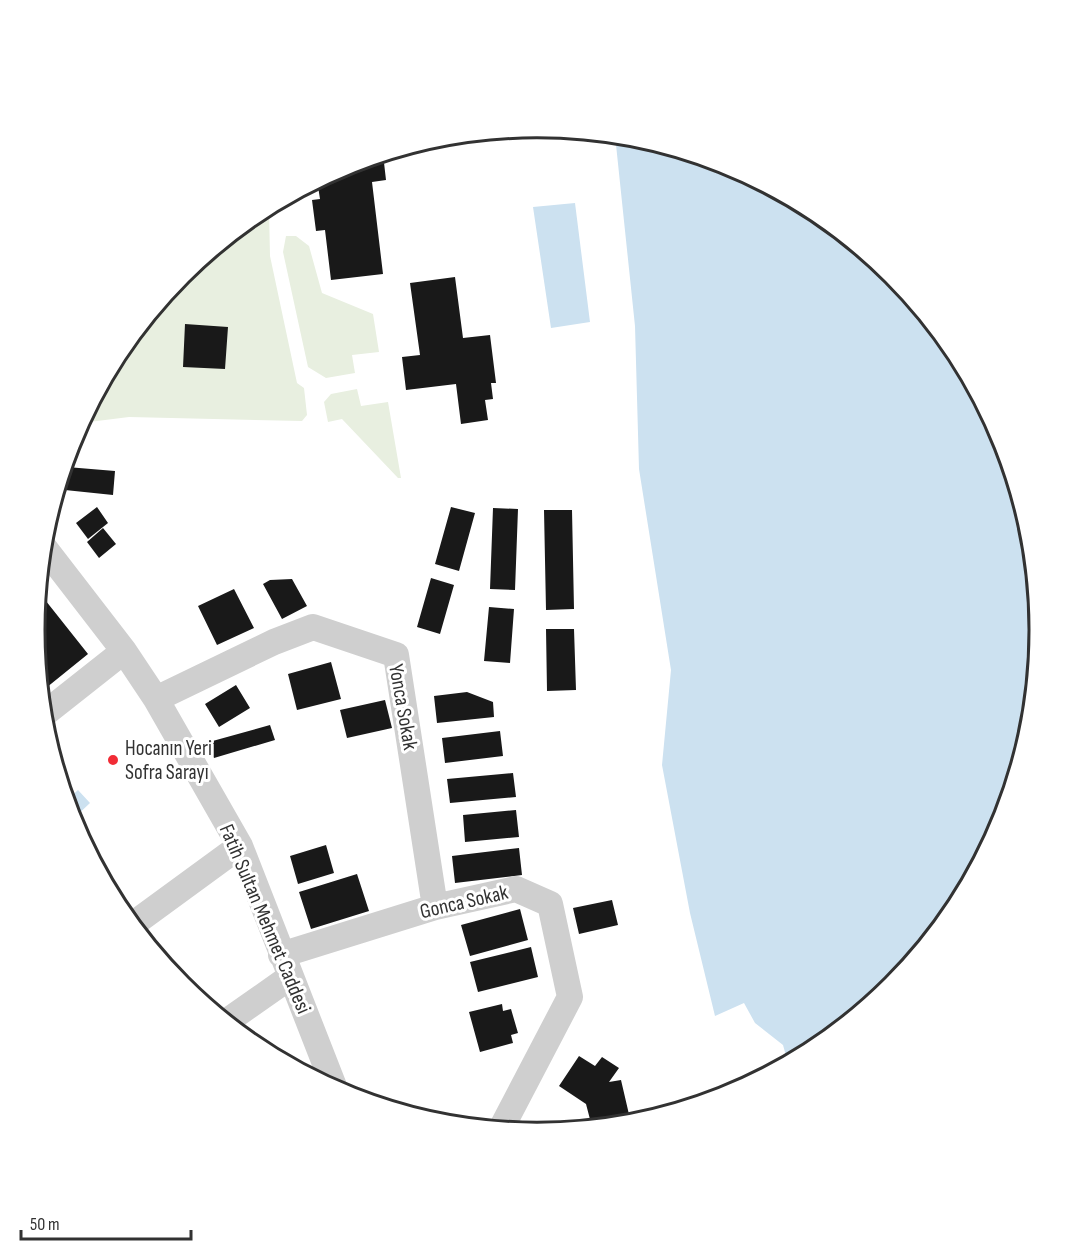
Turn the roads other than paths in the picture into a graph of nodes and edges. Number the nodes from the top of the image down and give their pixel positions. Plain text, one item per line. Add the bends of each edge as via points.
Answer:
1 (51, 556) edge
2 (124, 651) junction
3 (156, 699) junction
4 (51, 708) edge
5 (240, 846) junction
6 (435, 907) junction
7 (140, 919) edge
8 (286, 966) junction
9 (232, 1016) edge
10 (330, 1076) edge
11 (505, 1121) edge

1 - 2 street, Fatih Sultan Mehmet Caddesi
2 - 3 street, Fatih Sultan Mehmet Caddesi
2 - 4 street
3 - 5 street, Fatih Sultan Mehmet Caddesi
3 - 6 street, Yonca Sokak via 313,627 396,656
5 - 7 street
5 - 8 street, Fatih Sultan Mehmet Caddesi
6 - 8 street, Gonca Sokak
6 - 11 street, Gonca Sokak via 516,889 550,904 570,997
8 - 9 street, Gonca Sokak
8 - 10 street, Fatih Sultan Mehmet Caddesi

